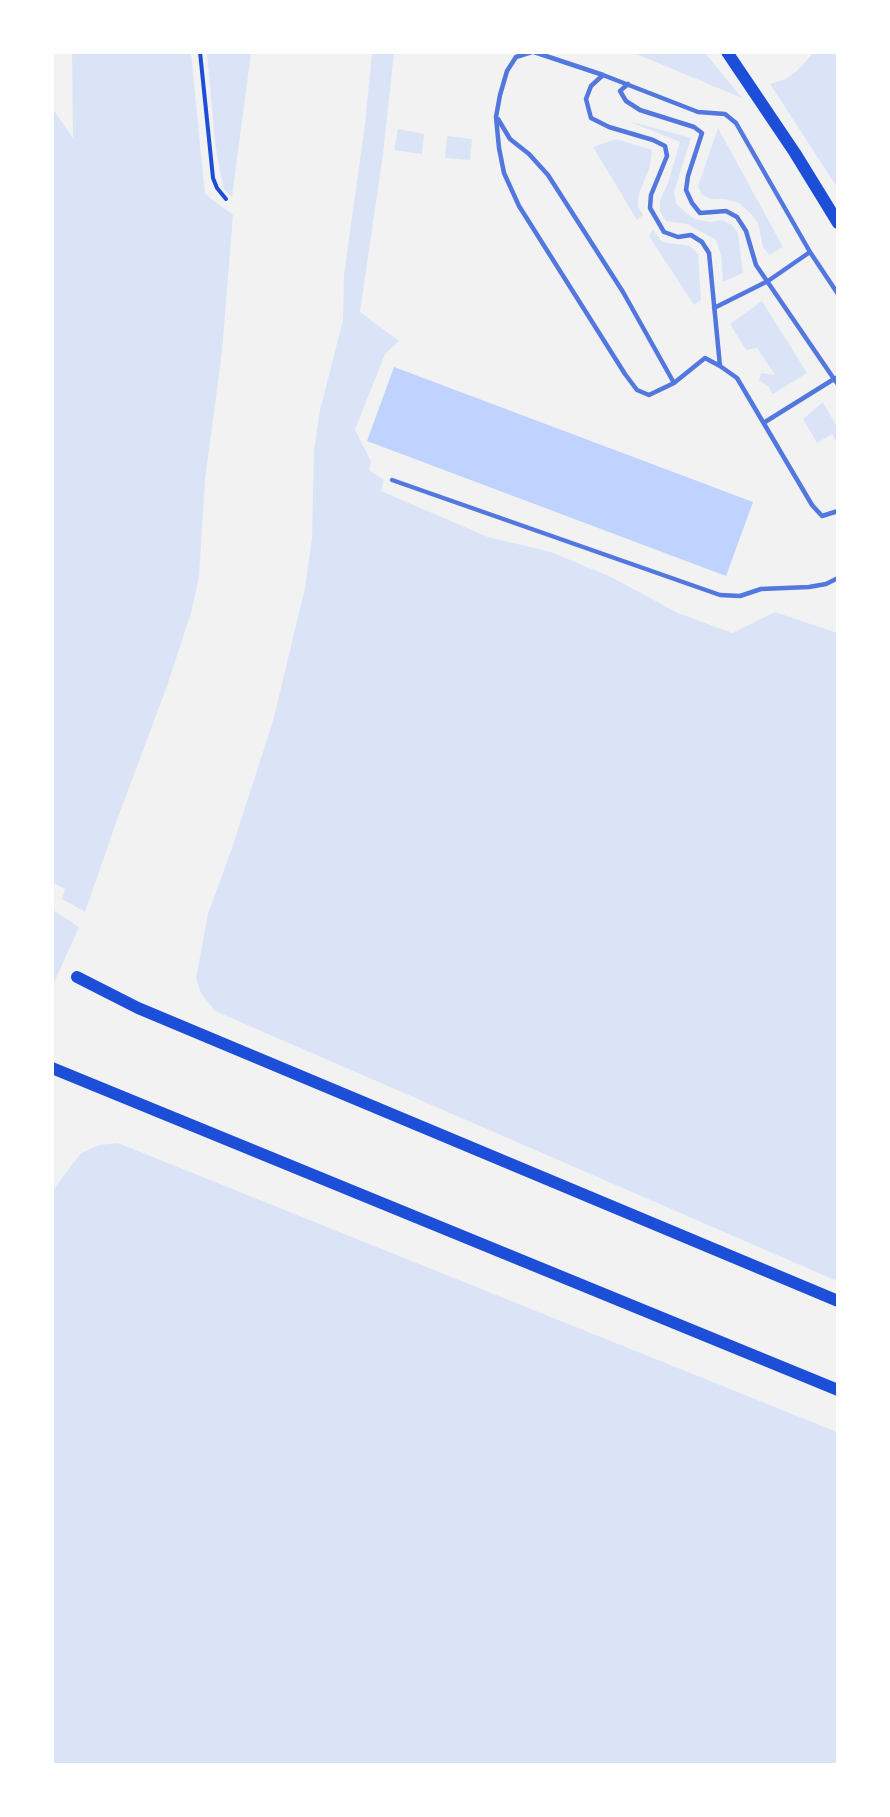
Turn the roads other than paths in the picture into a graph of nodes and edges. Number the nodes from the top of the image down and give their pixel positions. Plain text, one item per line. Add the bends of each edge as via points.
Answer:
1 (533, 52) edge
2 (727, 52) edge
3 (603, 75) junction
4 (628, 84) junction
5 (496, 117) junction
6 (837, 223) edge
7 (810, 252) junction
8 (768, 281) junction
9 (837, 294) edge
10 (714, 308) junction
11 (720, 366) junction
12 (836, 378) edge
13 (674, 383) junction
14 (837, 384) edge
15 (765, 422) junction
16 (392, 480) dead end
17 (837, 511) edge
18 (837, 578) edge
19 (77, 977) dead end
20 (52, 1068) edge
21 (837, 1301) edge
22 (837, 1390) edge

1 - 3 lane
1 - 5 lane via 516,57 507,71
2 - 6 main road
3 - 4 lane
3 - 10 lane via 591,86 586,99 591,118 665,146 667,156 650,207 664,232 678,237 690,235 709,253
4 - 7 lane via 698,112 725,114 736,123
4 - 8 lane via 620,91 640,110 694,127 702,134 686,190 700,213 726,211 737,218 746,231 756,265
5 - 13 lane via 510,139 548,175 623,292
5 - 13 lane via 504,173 519,206 625,374 637,390 649,395
7 - 8 lane
7 - 9 lane
8 - 10 lane
8 - 12 lane
10 - 11 lane
11 - 13 lane via 705,358
11 - 15 lane via 737,378
12 - 14 lane
12 - 15 lane
15 - 17 lane via 812,505 822,516
16 - 18 lane via 720,595 809,587
19 - 21 main road via 138,1008
20 - 22 main road

